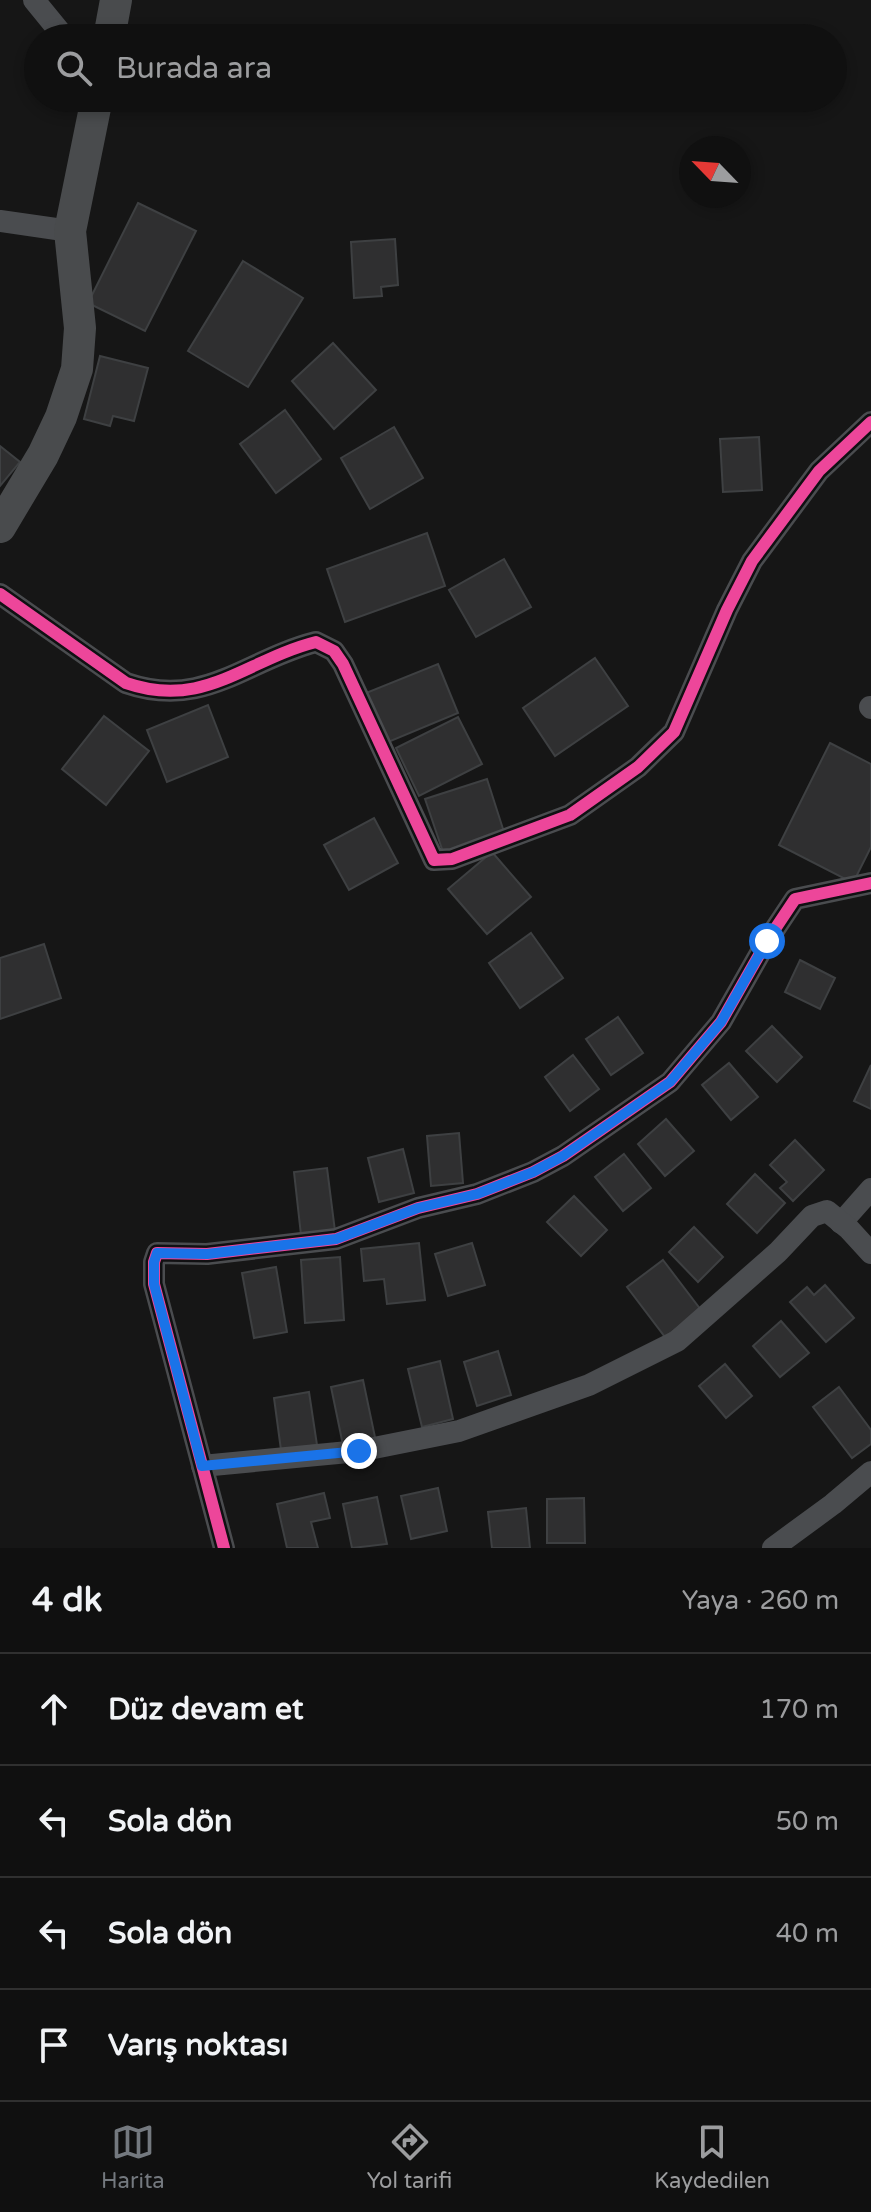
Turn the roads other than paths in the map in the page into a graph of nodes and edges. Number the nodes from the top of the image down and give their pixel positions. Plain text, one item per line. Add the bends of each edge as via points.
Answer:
1 (34, 0) edge
2 (116, 0) edge
3 (54, 24) edge
4 (112, 24) edge
5 (94, 112) edge
6 (1, 223) edge
7 (70, 231) junction
8 (871, 422) edge
9 (0, 527) edge
10 (0, 594) edge
11 (871, 883) edge
12 (871, 1189) edge
13 (841, 1223) junction
14 (871, 1253) edge
15 (202, 1466) junction
16 (871, 1472) edge
17 (224, 1548) edge
18 (773, 1548) edge

1 - 3 street
2 - 4 street
5 - 7 street
6 - 7 street
7 - 9 street via 80,328 77,369 49,442
8 - 10 street via 819,471 752,561 674,732 638,767 570,815 452,859 434,860 334,651 316,642 204,688 149,691 126,683
11 - 15 street via 795,899 721,1022 670,1082 533,1172 336,1239 207,1254 157,1253 154,1284
12 - 13 street
13 - 14 street
13 - 15 street via 827,1211 812,1216 677,1341 589,1385 445,1434 359,1451
15 - 17 street
16 - 18 street

